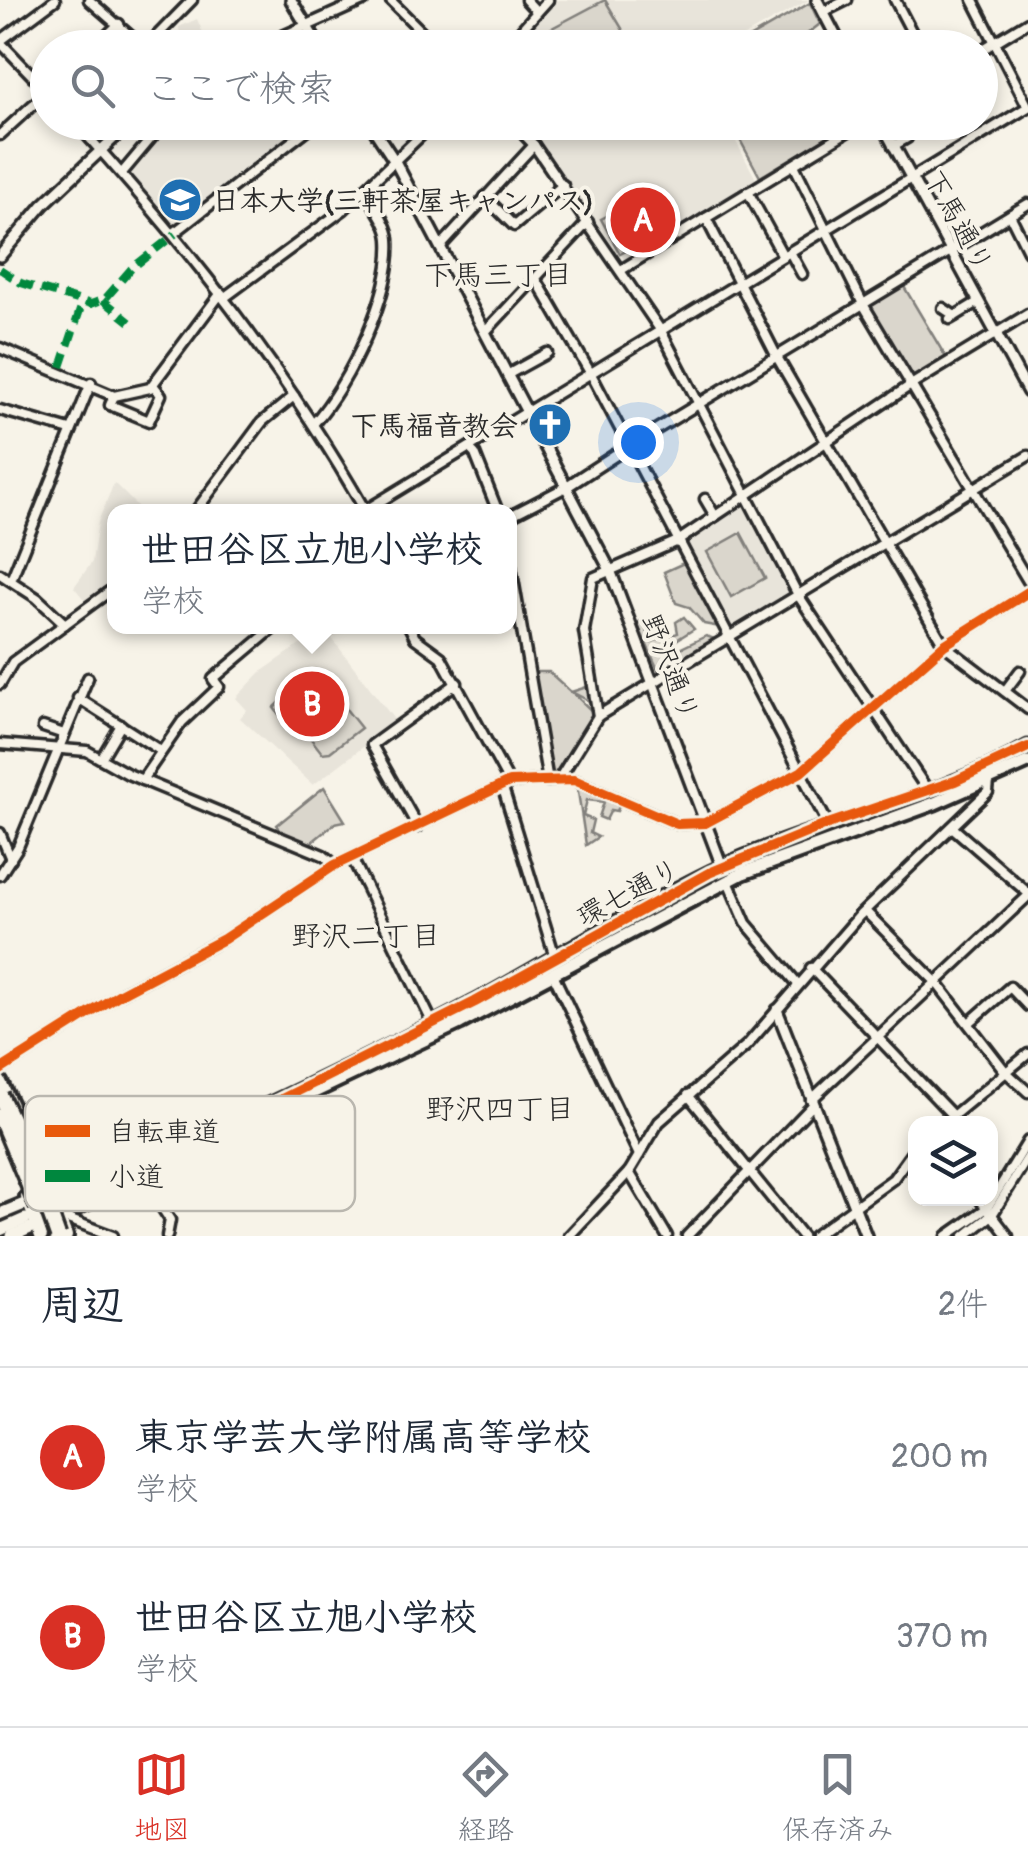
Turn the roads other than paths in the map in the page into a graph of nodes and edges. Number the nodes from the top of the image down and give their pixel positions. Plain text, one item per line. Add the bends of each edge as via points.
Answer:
1 (55, 0) edge
2 (89, 0) edge
3 (291, 0) edge
4 (364, 0) edge
5 (390, 0) edge
6 (526, 0) edge
7 (548, 0) edge
8 (817, 0) edge
9 (847, 0) edge
10 (895, 0) edge
11 (973, 0) edge
12 (189, 1) edge
13 (537, 12) junction
14 (823, 12) junction
15 (1028, 22) edge
16 (119, 24) junction
17 (307, 26) junction
18 (113, 30) edge
19 (125, 30) edge
20 (161, 30) edge
21 (298, 30) edge
22 (309, 30) edge
23 (420, 30) edge
24 (520, 30) edge
25 (832, 30) edge
26 (911, 30) edge
27 (989, 30) edge
28 (998, 40) edge
29 (0, 42) edge
30 (998, 48) edge
31 (30, 74) edge
32 (1028, 107) edge
33 (30, 108) edge
34 (998, 126) edge
35 (0, 136) edge
36 (92, 140) edge
37 (111, 140) edge
38 (150, 140) edge
39 (294, 140) edge
40 (381, 140) edge
41 (418, 140) edge
42 (530, 140) edge
43 (834, 140) edge
44 (891, 140) edge
45 (904, 140) edge
46 (975, 140) edge
47 (534, 144) junction
48 (894, 146) junction
49 (101, 149) junction
50 (396, 163) junction
51 (794, 165) junction
52 (122, 174) junction
53 (910, 180) junction
54 (563, 186) junction
55 (364, 190) junction
56 (748, 192) junction
57 (485, 198) junction
58 (1028, 204) edge
59 (1010, 216) junction
60 (706, 218) junction
61 (588, 222) junction
62 (825, 230) junction
63 (174, 233) junction
64 (440, 246) junction
65 (950, 251) junction
66 (1028, 251) edge
67 (786, 254) junction
68 (0, 256) edge
69 (621, 270) junction
70 (802, 274) dead end
71 (536, 279) junction
72 (740, 283) junction
73 (223, 295) junction
74 (517, 299) junction
75 (978, 302) junction
76 (864, 304) junction
77 (943, 308) dead end
78 (524, 311) dead end
79 (1028, 314) edge
80 (661, 330) junction
81 (485, 332) junction
82 (996, 334) junction
83 (0, 348) edge
84 (547, 353) dead end
85 (777, 356) junction
86 (591, 374) junction
87 (507, 375) junction
88 (90, 383) junction
89 (153, 385) junction
90 (911, 386) junction
91 (1028, 392) edge
92 (114, 396) junction
93 (294, 396) junction
94 (700, 403) junction
95 (0, 410) edge
96 (527, 412) junction
97 (314, 423) junction
98 (70, 430) junction
99 (827, 442) junction
100 (628, 446) junction
101 (469, 448) junction
102 (1028, 456) edge
103 (566, 487) junction
104 (973, 489) junction
105 (746, 495) junction
106 (704, 499) dead end
107 (201, 504) edge
108 (362, 504) edge
109 (377, 504) edge
110 (494, 504) edge
111 (517, 512) edge
112 (715, 516) junction
113 (678, 540) junction
114 (885, 543) junction
115 (610, 570) junction
116 (0, 574) edge
117 (11, 580) junction
118 (1028, 580) edge
119 (1028, 592) edge
120 (107, 593) edge
121 (798, 595) junction
122 (517, 602) edge
123 (65, 624) junction
124 (266, 634) edge
125 (413, 634) edge
126 (729, 637) junction
127 (944, 645) junction
128 (1020, 671) dead end
129 (88, 678) dead end
130 (654, 682) junction
131 (457, 683) junction
132 (0, 684) edge
133 (1005, 691) junction
134 (78, 698) junction
135 (1028, 709) edge
136 (874, 710) junction
137 (598, 716) junction
138 (120, 725) junction
139 (43, 727) dead end
140 (64, 734) junction
141 (1027, 735) edge
142 (0, 744) edge
143 (60, 748) junction
144 (160, 752) junction
145 (1027, 754) edge
146 (102, 757) junction
147 (801, 772) junction
148 (559, 779) junction
149 (142, 780) junction
150 (548, 781) junction
151 (988, 781) junction
152 (506, 783) junction
153 (928, 791) junction
154 (706, 823) junction
155 (828, 824) junction
156 (952, 827) junction
157 (418, 828) junction
158 (0, 833) edge
159 (11, 858) junction
160 (353, 860) junction
161 (335, 865) junction
162 (722, 867) junction
163 (0, 875) edge
164 (728, 881) junction
165 (1028, 894) edge
166 (865, 910) junction
167 (555, 957) junction
168 (811, 968) junction
169 (553, 974) junction
170 (936, 982) junction
171 (797, 984) junction
172 (1028, 1006) edge
173 (777, 1010) junction
174 (970, 1022) junction
175 (435, 1029) junction
176 (878, 1037) junction
177 (1028, 1054) edge
178 (0, 1070) edge
179 (1005, 1071) junction
180 (0, 1082) edge
181 (1028, 1092) edge
182 (0, 1095) edge
183 (688, 1095) junction
184 (298, 1096) edge
185 (812, 1102) junction
186 (952, 1115) joint
187 (0, 1116) edge
188 (0, 1130) edge
189 (25, 1135) edge
190 (1028, 1141) edge
191 (25, 1148) edge
192 (639, 1155) junction
193 (908, 1158) edge
194 (1028, 1158) edge
195 (750, 1171) junction
196 (629, 1172) junction
197 (25, 1194) edge
198 (25, 1198) edge
199 (854, 1206) junction
200 (986, 1206) edge
201 (49, 1211) edge
202 (58, 1211) edge
203 (71, 1211) edge
204 (164, 1211) edge
205 (990, 1211) junction
206 (0, 1214) edge
207 (60, 1216) junction
208 (0, 1222) edge
209 (34, 1222) edge
210 (0, 1230) edge
211 (12, 1236) edge
212 (58, 1236) edge
213 (66, 1236) edge
214 (113, 1236) edge
215 (167, 1236) edge
216 (569, 1236) edge
217 (667, 1236) edge
218 (687, 1236) edge
219 (802, 1236) edge
220 (814, 1236) edge
221 (866, 1236) edge
222 (947, 1236) edge
223 (964, 1236) edge
224 (1008, 1236) edge

1 - 29 street
2 - 16 street
3 - 17 street
4 - 17 street
5 - 23 street
6 - 13 street
7 - 13 street
8 - 14 street
9 - 14 street
10 - 26 street
11 - 27 street
12 - 20 street
13 - 24 street
14 - 25 street
15 - 28 street
16 - 18 street
16 - 19 street
17 - 21 street
17 - 22 street
29 - 31 street
30 - 32 street
32 - 34 street
33 - 35 street
36 - 49 street
37 - 49 street
38 - 52 street
39 - 63 street
40 - 50 street, 野沢通り
41 - 50 street
42 - 47 street
43 - 51 street
44 - 48 street, 下馬通り
45 - 48 street
46 - 53 street
47 - 54 street
47 - 57 street
48 - 53 street, 下馬通り
49 - 52 street
49 - 68 street
50 - 55 street
50 - 64 street, 野沢通り
51 - 56 street
51 - 62 street
52 - 63 street
53 - 62 street
53 - 65 street, 下馬通り
54 - 57 street via 514,226
54 - 61 street
55 - 73 street
55 - 97 street via 389,237 381,287 350,374
56 - 60 street
56 - 67 street
57 - 64 street
58 - 59 street
59 - 65 street
59 - 66 street
60 - 69 street
60 - 72 street
61 - 69 street
61 - 71 street
62 - 67 street
62 - 76 street
63 - 73 street
64 - 81 street, 野沢通り
65 - 75 street, 下馬通り
65 - 76 street
67 - 70 street
67 - 72 street
69 - 80 street
71 - 74 street
71 - 86 street
72 - 80 street
72 - 85 street
73 - 89 street
73 - 93 street
74 - 78 street
74 - 81 street
75 - 77 street via 952,318
75 - 82 street, 下馬通り
76 - 85 street
76 - 90 street
79 - 82 street
80 - 86 street
80 - 94 street
81 - 87 street, 野沢通り
82 - 90 street
82 - 91 street, 下馬通り
83 - 88 street
84 - 87 street
85 - 94 street
85 - 99 street
86 - 96 street
86 - 100 street
87 - 96 street, 野沢通り
88 - 92 street
88 - 98 street
89 - 92 street
89 - 92 street via 160,395 149,421 110,405
90 - 99 street
90 - 104 street
93 - 97 street
93 - 107 street via 262,422
94 - 100 street
94 - 105 street
95 - 98 street
96 - 101 street
96 - 103 street, 野沢通り
97 - 108 street
98 - 117 street
99 - 105 street
99 - 114 street
100 - 103 street
100 - 113 street
101 - 109 street
101 - 110 street
102 - 104 street
103 - 111 street
103 - 115 street, 野沢通り
104 - 114 street
104 - 118 street
105 - 112 street
105 - 121 street
106 - 112 street
112 - 113 street
113 - 115 street
113 - 126 street
114 - 121 street
114 - 127 street
115 - 130 street, 野沢通り
115 - 137 street via 593,578 586,606 586,658
116 - 117 street
117 - 123 street
119 - 127 street
120 - 123 street
121 - 126 street
121 - 136 street
122 - 150 street
123 - 132 street via 13,662
124 - 144 street via 213,679 220,688
125 - 131 street via 441,657
126 - 130 street
126 - 147 street
127 - 133 street
127 - 136 street
128 - 133 street
129 - 134 street
130 - 137 street
130 - 154 street, 野沢通り
131 - 152 street
131 - 157 street via 372,745
133 - 135 street
134 - 138 street
134 - 140 street
136 - 147 street
136 - 153 street
137 - 148 street
138 - 144 street
138 - 146 street
139 - 140 street
140 - 143 street
141 - 145 street
142 - 143 street
143 - 146 street
143 - 159 street
144 - 149 street
145 - 151 main road, 環七通り
145 - 153 main road, 環七通り
146 - 149 street
147 - 154 street
147 - 155 street
148 - 150 street
148 - 154 street via 582,782 677,824
149 - 161 street
150 - 152 street
151 - 156 street via 988,792
151 - 164 main road, 環七通り
152 - 157 street
152 - 167 street
153 - 155 main road, 環七通り
154 - 162 street, 野沢通り
155 - 162 main road, 環七通り
156 - 165 street
156 - 166 street
157 - 160 street
158 - 159 street
159 - 163 street
160 - 161 street
160 - 175 street
161 - 178 street via 224,940 71,1023
162 - 164 street, 野沢通り
162 - 167 main road, 環七通り
164 - 169 main road, 環七通り
164 - 171 street, 野沢通り via 746,924
165 - 170 street
166 - 168 street
166 - 170 street
167 - 175 main road, 環七通り
168 - 171 street
168 - 176 street
169 - 175 main road, 環七通り
169 - 192 street
170 - 174 street
170 - 176 street
171 - 173 street
172 - 174 street via 1010,987
173 - 183 street
173 - 185 street
174 - 179 street
175 - 184 main road, 環七通り
176 - 185 street
176 - 186 street
177 - 179 street
179 - 181 street
179 - 186 street
180 - 189 highway
182 - 191 highway, bridge
183 - 192 street
183 - 195 street
185 - 195 street
185 - 199 street
187 - 197 highway, bridge
188 - 198 highway
190 - 205 street
192 - 196 street
193 - 199 street via 893,1179
194 - 205 street
195 - 218 street
195 - 219 street
196 - 216 street
196 - 217 street
199 - 220 street
199 - 221 street
200 - 205 street
201 - 212 highway, bridge
202 - 207 highway
203 - 207 main road
204 - 215 street
205 - 222 street
205 - 223 street
205 - 224 street
206 - 209 main road
207 - 209 main road
207 - 213 highway
207 - 214 street
208 - 209 main road
209 - 210 main road
209 - 211 main road

